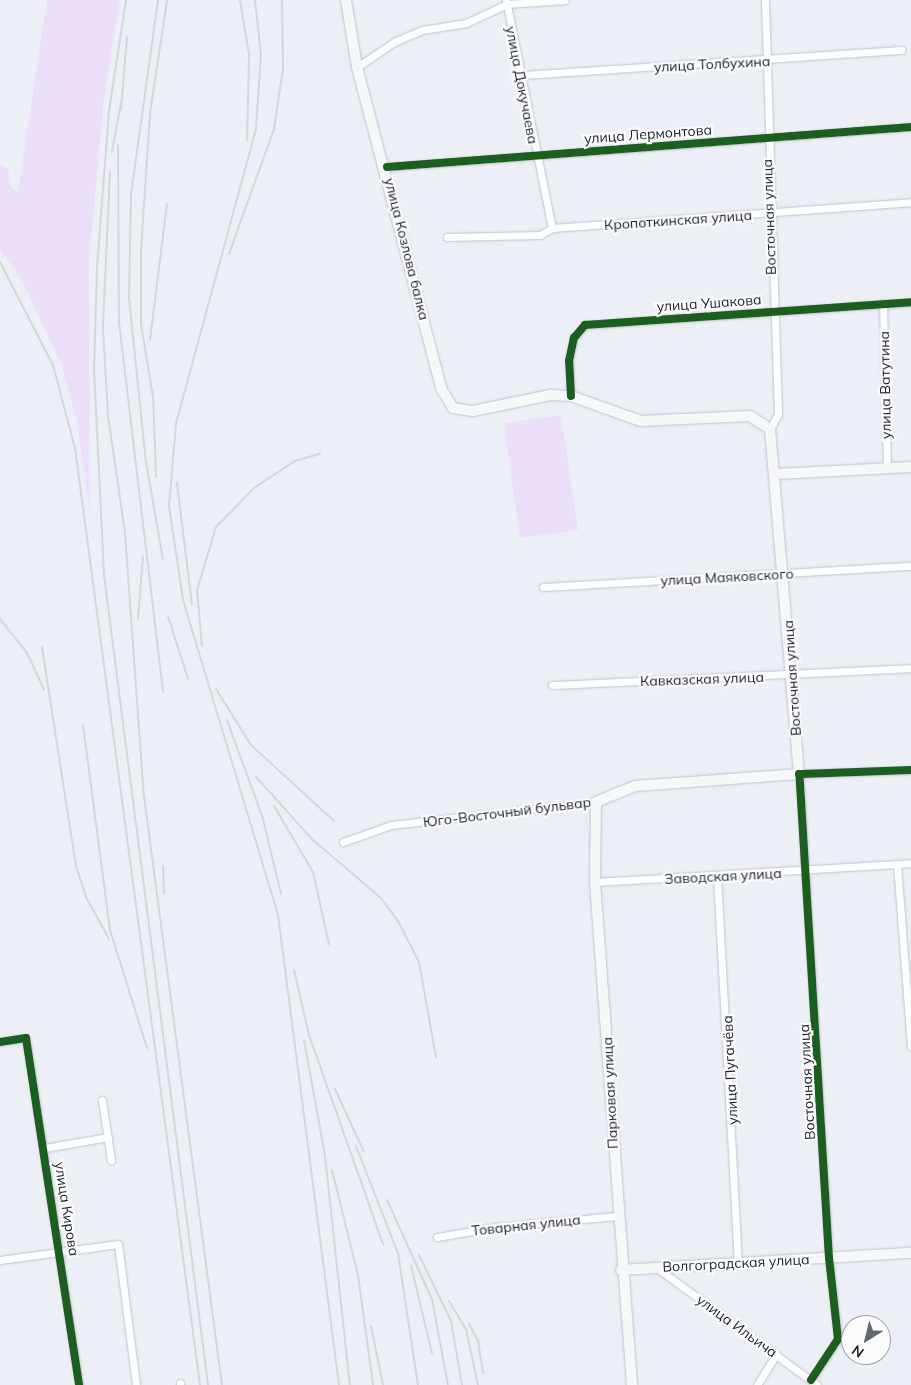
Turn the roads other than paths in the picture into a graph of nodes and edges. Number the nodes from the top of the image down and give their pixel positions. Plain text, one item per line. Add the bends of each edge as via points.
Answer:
1 (346, 0) edge
2 (565, 0) edge
3 (764, 0) edge
4 (507, 2) edge
5 (900, 50) dead end
6 (768, 61) junction
7 (358, 67) junction
8 (523, 75) junction
9 (911, 127) edge
10 (767, 137) junction
11 (536, 155) junction
12 (387, 167) junction
13 (911, 202) edge
14 (768, 214) junction
15 (552, 228) junction
16 (447, 237) dead end
17 (911, 302) edge
18 (883, 303) junction
19 (772, 311) junction
20 (570, 396) junction
21 (770, 429) junction
22 (887, 467) junction
23 (911, 467) edge
24 (777, 474) junction
25 (911, 566) edge
26 (784, 574) junction
27 (543, 587) dead end
28 (911, 668) edge
29 (793, 676) junction
30 (552, 685) dead end
31 (911, 770) edge
32 (799, 774) junction
33 (596, 802) junction
34 (343, 842) dead end
35 (897, 864) junction
36 (911, 864) edge
37 (808, 871) junction
38 (717, 876) junction
39 (595, 882) junction
40 (0, 1042) edge
41 (911, 1046) edge
42 (102, 1100) dead end
43 (108, 1137) junction
44 (45, 1148) junction
45 (111, 1160) dead end
46 (616, 1216) junction
47 (437, 1237) dead end
48 (62, 1252) junction
49 (911, 1253) edge
50 (829, 1258) junction
51 (0, 1260) edge
52 (738, 1264) junction
53 (656, 1268) junction
54 (621, 1270) junction
55 (776, 1355) junction
56 (811, 1380) junction
57 (79, 1385) edge
58 (136, 1385) edge
59 (632, 1385) edge
60 (757, 1385) edge
61 (817, 1385) edge

1 - 7 main road, улица Козлова балка
2 - 4 street
3 - 6 street, Восточная улица
4 - 7 street via 466,23 422,30 394,42
4 - 8 street, улица Докучаева
5 - 6 street, улица Толбухина
6 - 8 street, улица Толбухина
6 - 10 street, Восточная улица
7 - 12 main road, улица Козлова балка
8 - 11 street, улица Докучаева
9 - 10 street, улица Лермонтова
10 - 11 street, улица Лермонтова
10 - 14 street, Восточная улица
11 - 12 street, улица Лермонтова
11 - 15 street, улица Докучаева
12 - 20 main road, улица Козлова балка via 441,388 453,408 473,411 550,394
13 - 14 street, Кропоткинская улица
14 - 15 street, Кропоткинская улица
14 - 19 street, Восточная улица
15 - 16 street, Кропоткинская улица via 540,235
17 - 18 street, улица Ушакова
18 - 19 street, улица Ушакова
18 - 22 street, улица Ватутина
19 - 20 street, улица Ушакова via 585,325 574,338 569,361
19 - 21 street, Восточная улица via 778,414
20 - 21 main road via 641,421 750,416
21 - 24 main road, Восточная улица
22 - 23 main road
22 - 24 main road
24 - 26 main road, Восточная улица
25 - 26 street, улица Маяковского
26 - 27 street, улица Маяковского
26 - 29 main road, Восточная улица
28 - 29 street, Кавказская улица
29 - 30 street, Кавказская улица
29 - 32 main road, Восточная улица
31 - 32 street, Юго-Восточный бульвар
32 - 33 main road, Юго-Восточный бульвар via 635,786
32 - 37 street, Восточная улица
33 - 34 street, Юго-Восточный бульвар via 391,825
33 - 39 main road, Парковая улица
35 - 36 street, Заводская улица
35 - 37 street, Заводская улица
35 - 41 street
37 - 38 street, Заводская улица
37 - 50 street, Восточная улица
38 - 39 street, Заводская улица
38 - 52 street, улица Пугачёва
39 - 46 main road, Парковая улица
40 - 44 street, улица Кирова via 26,1038
42 - 43 street
43 - 44 street
43 - 45 street
44 - 48 street, улица Кирова
46 - 47 street, Товарная улица via 496,1227
46 - 54 main road, Парковая улица
48 - 51 street
48 - 57 street, улица Кирова
48 - 58 street via 118,1244
49 - 50 main road, Волгоградская улица
50 - 52 main road, Волгоградская улица
50 - 56 street, Восточная улица via 838,1339
52 - 53 main road, Волгоградская улица
53 - 54 main road, Волгоградская улица
53 - 55 street, улица Ильича
54 - 59 main road, Парковая улица
55 - 56 street, улица Ильича
55 - 60 street
56 - 61 street, улица Ильича

